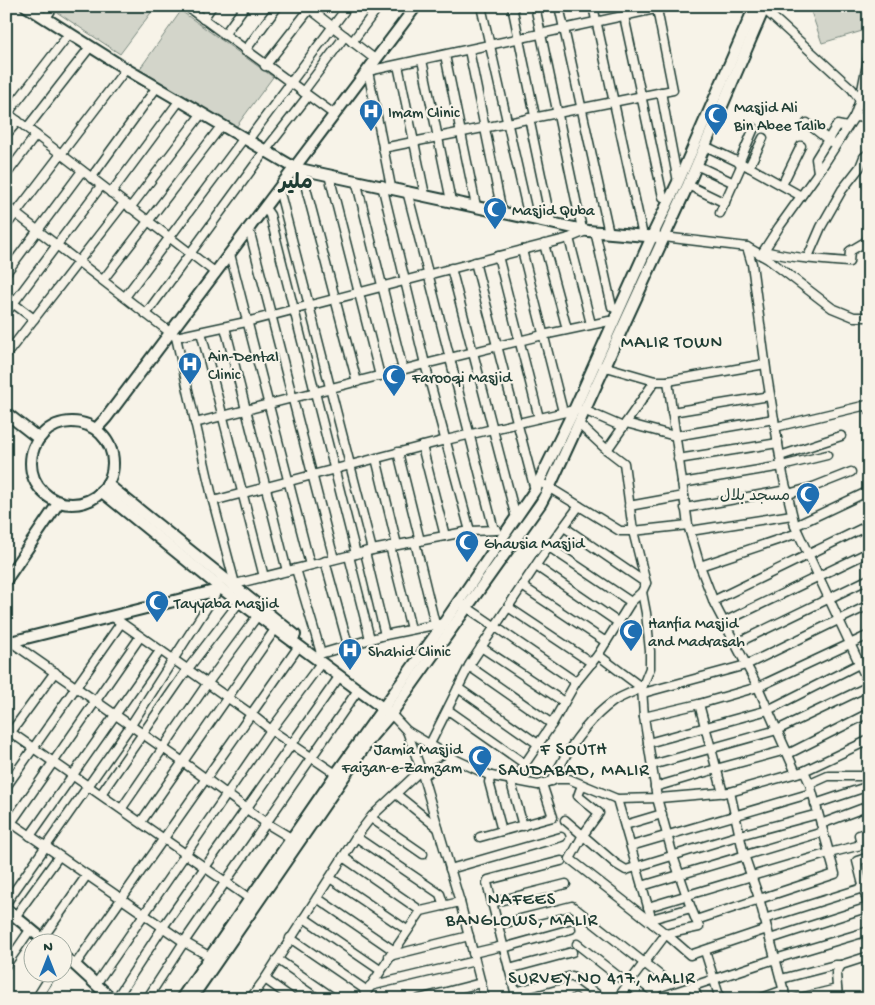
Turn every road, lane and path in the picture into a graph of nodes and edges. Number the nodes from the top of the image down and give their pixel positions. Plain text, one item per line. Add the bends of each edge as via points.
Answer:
1 (26, 6) edge
2 (54, 6) edge
3 (186, 6) edge
4 (212, 6) edge
5 (245, 6) edge
6 (278, 6) edge
7 (348, 6) edge
8 (379, 6) edge
9 (416, 6) edge
10 (481, 6) edge
11 (512, 6) edge
12 (535, 6) edge
13 (559, 6) edge
14 (593, 6) edge
15 (669, 6) edge
16 (309, 7) edge
17 (762, 7) edge
18 (657, 9) junction
19 (629, 12) edge
20 (45, 19) junction
21 (202, 19) junction
22 (597, 21) junction
23 (333, 27) junction
24 (564, 29) junction
25 (69, 34) junction
26 (541, 34) junction
27 (224, 35) junction
28 (345, 36) junction
29 (519, 39) junction
30 (352, 42) junction
31 (491, 45) junction
32 (90, 47) junction
33 (469, 50) junction
34 (245, 51) junction
35 (869, 54) edge
36 (445, 55) junction
37 (376, 60) junction
38 (422, 60) junction
39 (398, 65) junction
40 (265, 66) junction
41 (126, 69) junction
42 (368, 71) junction
43 (728, 78) junction
44 (290, 84) junction
45 (157, 87) junction
46 (662, 92) junction
47 (306, 94) junction
48 (642, 96) junction
49 (180, 100) junction
50 (860, 100) junction
51 (613, 101) junction
52 (582, 107) junction
53 (7, 112) edge
54 (557, 112) junction
55 (202, 113) junction
56 (335, 116) junction
57 (532, 117) junction
58 (854, 117) junction
59 (869, 118) edge
60 (18, 121) junction
61 (508, 122) junction
62 (807, 123) dead end
63 (222, 125) junction
64 (485, 127) junction
65 (847, 127) junction
66 (27, 128) junction
67 (754, 128) dead end
68 (461, 132) junction
69 (36, 135) junction
70 (6, 136) edge
71 (438, 136) junction
72 (763, 138) dead end
73 (246, 139) junction
74 (828, 140) junction
75 (414, 141) junction
76 (835, 145) junction
77 (704, 146) junction
78 (800, 146) dead end
79 (383, 148) junction
80 (265, 150) junction
81 (869, 153) edge
82 (60, 154) junction
83 (696, 165) junction
84 (743, 165) junction
85 (298, 169) junction
86 (82, 171) junction
87 (818, 172) junction
88 (6, 175) edge
89 (329, 175) junction
90 (90, 178) junction
91 (356, 180) junction
92 (683, 183) junction
93 (734, 183) junction
94 (782, 185) junction
95 (101, 186) junction
96 (386, 186) junction
97 (280, 189) junction
98 (407, 191) junction
99 (111, 193) junction
100 (425, 195) junction
101 (801, 196) junction
102 (669, 200) junction
103 (451, 201) junction
104 (725, 203) junction
105 (6, 206) edge
106 (127, 206) junction
107 (476, 206) junction
108 (265, 208) junction
109 (502, 212) junction
110 (16, 213) junction
111 (720, 213) dead end
112 (528, 218) junction
113 (148, 222) junction
114 (551, 224) junction
115 (6, 226) edge
116 (249, 229) junction
117 (38, 230) junction
118 (589, 230) junction
119 (609, 232) junction
120 (869, 234) edge
121 (647, 236) junction
122 (664, 237) junction
123 (169, 238) junction
124 (569, 238) junction
125 (544, 244) junction
126 (57, 245) junction
127 (747, 248) junction
128 (522, 250) junction
129 (190, 253) junction
130 (762, 253) junction
131 (230, 254) junction
132 (498, 256) junction
133 (808, 257) junction
134 (78, 261) junction
135 (475, 262) junction
136 (451, 268) junction
137 (6, 273) edge
138 (216, 273) junction
139 (429, 273) junction
140 (103, 280) junction
141 (404, 280) junction
142 (382, 286) junction
143 (359, 292) junction
144 (125, 297) junction
145 (6, 298) edge
146 (335, 299) junction
147 (14, 303) junction
148 (310, 306) junction
149 (294, 310) junction
150 (618, 310) junction
151 (6, 313) edge
152 (146, 314) junction
153 (271, 316) junction
154 (869, 317) edge
155 (34, 319) junction
156 (614, 321) junction
157 (246, 322) junction
158 (591, 324) junction
159 (225, 327) junction
160 (567, 330) junction
161 (201, 332) junction
162 (543, 334) junction
163 (173, 335) junction
164 (519, 340) junction
165 (497, 346) junction
166 (473, 352) junction
167 (6, 355) edge
168 (450, 358) junction
169 (425, 364) junction
170 (765, 364) junction
171 (603, 366) junction
172 (403, 370) junction
173 (380, 376) junction
174 (655, 381) junction
175 (668, 381) junction
176 (356, 382) junction
177 (332, 389) junction
178 (316, 393) junction
179 (770, 396) junction
180 (292, 399) junction
181 (268, 405) junction
182 (574, 410) junction
183 (869, 410) edge
184 (245, 411) junction
185 (586, 411) junction
186 (563, 412) junction
187 (672, 412) junction
188 (6, 413) edge
189 (223, 416) junction
190 (539, 418) junction
191 (196, 423) junction
192 (517, 423) junction
193 (775, 423) junction
194 (579, 424) junction
195 (624, 425) junction
196 (96, 429) junction
197 (494, 429) junction
198 (470, 434) junction
199 (675, 436) junction
200 (841, 436) dead end
201 (38, 438) junction
202 (446, 440) junction
203 (778, 443) junction
204 (422, 446) junction
205 (607, 450) junction
206 (398, 452) junction
207 (827, 455) dead end
208 (780, 456) junction
209 (376, 458) junction
210 (678, 459) junction
211 (351, 464) junction
212 (782, 466) junction
213 (335, 469) junction
214 (851, 472) dead end
215 (312, 474) junction
216 (288, 480) junction
217 (682, 483) junction
218 (264, 486) junction
219 (537, 486) junction
220 (104, 488) junction
221 (549, 488) junction
222 (869, 491) edge
223 (787, 492) junction
224 (242, 493) junction
225 (684, 496) junction
226 (213, 501) junction
227 (59, 502) junction
228 (579, 506) junction
229 (629, 506) junction
230 (685, 508) junction
231 (792, 515) junction
232 (516, 518) junction
233 (869, 524) edge
234 (564, 527) junction
235 (689, 528) junction
236 (494, 530) junction
237 (797, 530) junction
238 (470, 531) junction
239 (507, 531) junction
240 (632, 531) junction
241 (445, 536) junction
242 (418, 541) junction
243 (394, 546) junction
244 (549, 547) junction
245 (369, 551) junction
246 (869, 552) edge
247 (353, 555) junction
248 (808, 555) junction
249 (334, 559) junction
250 (326, 561) junction
251 (310, 565) junction
252 (536, 566) junction
253 (700, 566) junction
254 (296, 569) junction
255 (287, 571) junction
256 (264, 577) junction
257 (818, 577) junction
258 (6, 580) edge
259 (869, 580) edge
260 (646, 583) junction
261 (522, 586) junction
262 (228, 589) junction
263 (642, 592) junction
264 (828, 598) junction
265 (240, 601) junction
266 (713, 601) junction
267 (631, 602) junction
268 (463, 604) junction
269 (869, 605) edge
270 (508, 606) junction
271 (258, 615) junction
272 (117, 620) junction
273 (839, 620) junction
274 (724, 622) junction
275 (618, 623) junction
276 (440, 624) junction
277 (496, 626) junction
278 (276, 628) junction
279 (412, 629) junction
280 (385, 635) junction
281 (869, 635) edge
282 (140, 637) junction
283 (370, 639) junction
284 (8, 642) edge
285 (606, 642) junction
286 (736, 644) junction
287 (850, 644) junction
288 (348, 645) junction
289 (299, 646) junction
290 (481, 647) junction
291 (160, 651) junction
292 (598, 655) junction
293 (321, 657) junction
294 (173, 660) junction
295 (592, 663) junction
296 (746, 665) junction
297 (469, 666) junction
298 (863, 667) edge
299 (187, 670) junction
300 (55, 672) junction
301 (339, 677) junction
302 (576, 682) junction
303 (207, 684) junction
304 (869, 685) edge
305 (76, 687) junction
306 (758, 687) junction
307 (458, 688) junction
308 (358, 690) junction
309 (643, 691) junction
310 (227, 697) junction
311 (97, 701) junction
312 (564, 702) junction
313 (698, 704) junction
314 (389, 709) junction
315 (448, 710) junction
316 (768, 710) junction
317 (251, 714) junction
318 (869, 714) edge
319 (116, 715) junction
320 (644, 717) junction
321 (552, 724) junction
322 (131, 725) junction
323 (705, 727) junction
324 (271, 730) junction
325 (777, 730) junction
326 (407, 732) junction
327 (8, 733) edge
328 (144, 734) junction
329 (869, 740) edge
330 (292, 743) junction
331 (648, 743) junction
332 (430, 744) junction
333 (538, 744) junction
334 (34, 747) junction
335 (163, 748) junction
336 (711, 749) junction
337 (787, 752) junction
338 (311, 757) junction
339 (454, 759) junction
340 (53, 761) junction
341 (183, 762) junction
342 (525, 764) junction
343 (652, 765) junction
344 (716, 769) junction
345 (422, 772) junction
346 (800, 772) junction
347 (336, 774) junction
348 (73, 775) junction
349 (491, 776) junction
350 (206, 778) junction
351 (512, 779) junction
352 (868, 779) edge
353 (552, 781) junction
354 (542, 784) junction
355 (810, 784) junction
356 (88, 785) junction
357 (582, 785) junction
358 (6, 787) edge
359 (655, 787) junction
360 (726, 793) junction
361 (812, 793) junction
362 (101, 794) junction
363 (228, 794) junction
364 (396, 794) junction
365 (657, 798) junction
366 (617, 799) junction
367 (815, 804) junction
368 (869, 806) edge
369 (122, 808) junction
370 (247, 809) junction
371 (662, 814) junction
372 (818, 814) junction
373 (735, 815) junction
374 (371, 818) junction
375 (565, 820) dead end
376 (9, 821) edge
377 (140, 822) junction
378 (266, 823) junction
379 (625, 825) junction
380 (523, 826) junction
381 (438, 828) junction
382 (822, 828) junction
383 (502, 831) junction
384 (869, 832) edge
385 (584, 835) junction
386 (668, 835) junction
387 (740, 835) junction
388 (30, 836) junction
389 (356, 837) junction
390 (480, 837) dead end
391 (561, 837) dead end
392 (164, 838) junction
393 (295, 840) junction
394 (631, 846) junction
395 (46, 847) junction
396 (186, 853) junction
397 (829, 853) junction
398 (423, 854) dead end
399 (744, 854) junction
400 (59, 856) junction
401 (673, 856) junction
402 (343, 857) junction
403 (869, 857) edge
404 (561, 861) dead end
405 (637, 867) junction
406 (450, 868) junction
407 (206, 869) junction
408 (680, 874) junction
409 (87, 875) junction
410 (752, 876) junction
411 (330, 878) junction
412 (225, 882) junction
413 (566, 884) dead end
414 (864, 884) edge
415 (642, 886) junction
416 (687, 896) junction
417 (317, 898) junction
418 (759, 898) junction
419 (121, 899) junction
420 (254, 901) junction
421 (460, 902) junction
422 (6, 903) edge
423 (492, 904) junction
424 (444, 906) junction
425 (648, 907) junction
426 (691, 908) junction
427 (869, 908) edge
428 (421, 911) junction
429 (145, 915) junction
430 (8, 916) edge
431 (304, 918) junction
432 (764, 919) junction
433 (696, 920) junction
434 (652, 922) junction
435 (497, 925) junction
436 (163, 927) junction
437 (570, 929) dead end
438 (767, 929) junction
439 (407, 930) junction
440 (869, 931) edge
441 (29, 932) edge
442 (48, 932) edge
443 (666, 934) junction
444 (469, 936) junction
445 (290, 938) junction
446 (770, 939) junction
447 (22, 942) edge
448 (184, 942) junction
449 (577, 944) dead end
450 (503, 947) junction
451 (705, 951) junction
452 (572, 952) dead end
453 (391, 953) junction
454 (869, 956) edge
455 (474, 957) junction
456 (214, 959) junction
457 (278, 959) junction
458 (775, 959) junction
459 (644, 962) junction
460 (72, 963) edge
461 (841, 964) junction
462 (6, 965) edge
463 (75, 965) junction
464 (72, 967) edge
465 (509, 969) junction
466 (380, 970) junction
467 (662, 977) dead end
468 (265, 979) junction
469 (714, 979) junction
470 (781, 979) junction
471 (47, 982) edge
472 (481, 983) junction
473 (96, 984) junction
474 (628, 984) junction
475 (694, 986) junction
476 (837, 989) junction
477 (784, 990) junction
478 (367, 994) edge
479 (516, 995) edge
480 (808, 997) edge
481 (36, 999) edge
482 (105, 999) edge
483 (112, 999) edge
484 (116, 999) edge
485 (146, 999) edge
486 (181, 999) edge
487 (191, 999) edge
488 (250, 999) edge
489 (293, 999) edge
490 (335, 999) edge
491 (419, 999) edge
492 (485, 999) edge
493 (603, 999) edge
494 (617, 999) edge
495 (647, 999) edge
496 (664, 999) edge
497 (698, 999) edge
498 (720, 999) edge
499 (759, 999) edge
500 (786, 999) edge
501 (796, 999) edge
502 (838, 999) edge

1 - 20 street
2 - 20 street
3 - 21 street
4 - 21 street
5 - 27 street
6 - 34 street
7 - 23 street
8 - 30 street
9 - 37 street
10 - 31 street
11 - 29 street
12 - 26 street
13 - 24 street
14 - 22 street
15 - 18 street
16 - 23 street
16 - 40 street
17 - 43 street
17 - 50 street
18 - 19 street
18 - 46 street via 673,90
19 - 22 street
19 - 48 street
20 - 25 street
21 - 27 street
22 - 24 street
22 - 51 street
23 - 28 street
23 - 44 street
24 - 26 street
24 - 52 street
25 - 32 street
25 - 53 street
26 - 29 street
26 - 54 street
27 - 34 street
28 - 30 street
28 - 47 street
29 - 31 street
29 - 57 street
30 - 37 street
31 - 33 street
31 - 61 street
32 - 41 street
32 - 66 street
33 - 36 street
33 - 64 street
34 - 40 street
35 - 50 street
36 - 38 street
36 - 68 street
37 - 42 street
38 - 39 street
38 - 71 street
39 - 42 street
39 - 75 street
40 - 44 street
41 - 45 street
41 - 82 street
42 - 56 street
42 - 79 street
43 - 77 street
43 - 92 street
44 - 47 street
44 - 73 street
45 - 49 street
45 - 90 street
46 - 48 street
46 - 92 street
47 - 56 street
47 - 80 street
48 - 51 street
48 - 102 street via 663,197
49 - 55 street
49 - 99 street
50 - 58 street
51 - 52 street
51 - 121 street
52 - 54 street
52 - 119 street
53 - 60 street
54 - 57 street
54 - 118 street
55 - 63 street
55 - 106 street
56 - 85 street
57 - 61 street
57 - 114 street
58 - 59 street
58 - 65 street
60 - 66 street
60 - 70 street
61 - 64 street
61 - 112 street
62 - 74 street
63 - 73 street
63 - 113 street
64 - 68 street
64 - 109 street
65 - 74 street via 837,125
65 - 76 street
66 - 69 street
67 - 84 street
68 - 71 street
68 - 107 street
69 - 82 street
69 - 88 street
71 - 75 street
71 - 103 street
72 - 84 street
73 - 80 street
73 - 123 street
74 - 76 street
74 - 87 street via 816,159
75 - 79 street
75 - 100 street
76 - 87 street
77 - 83 street
77 - 84 street
78 - 94 street
79 - 96 street
80 - 85 street
80 - 129 street
81 - 133 street via 842,190
82 - 86 street
82 - 110 street
83 - 92 street
83 - 93 street
84 - 93 street
84 - 94 street
85 - 89 street
85 - 97 street
85 - 146 street
86 - 90 street
86 - 117 street
87 - 101 street
89 - 91 street
89 - 143 street
90 - 95 street
91 - 96 street
91 - 142 street
92 - 102 street
92 - 104 street
92 - 122 street
93 - 104 street
94 - 101 street
95 - 99 street
95 - 126 street
96 - 98 street
96 - 141 street
97 - 108 street
97 - 148 street
98 - 100 street
98 - 139 street
99 - 106 street
100 - 103 street
101 - 130 street
102 - 121 street
103 - 107 street
104 - 111 street
105 - 110 street
106 - 113 street
106 - 134 street
107 - 109 street
108 - 116 street
108 - 149 street via 270,215
109 - 112 street
110 - 115 street
110 - 117 street
112 - 114 street
113 - 123 street
113 - 140 street
114 - 118 street
116 - 131 street
116 - 153 street
117 - 126 street
117 - 137 street
118 - 119 street
118 - 124 street
118 - 150 street via 612,307
119 - 121 street
120 - 133 street via 867,241 850,251 849,262
121 - 122 street
121 - 150 street
122 - 127 street
122 - 171 street
123 - 129 street
123 - 144 street
124 - 125 street
124 - 158 street
125 - 128 street
125 - 160 street
126 - 134 street
126 - 147 street
127 - 130 street
127 - 170 street
128 - 132 street
128 - 162 street
129 - 138 street
129 - 152 street
130 - 133 street
130 - 154 street via 832,308 854,317
131 - 138 street
131 - 157 street
132 - 135 street
132 - 164 street
134 - 140 street
134 - 155 street
135 - 136 street
135 - 165 street
136 - 139 street
136 - 166 street
138 - 163 street
139 - 141 street
139 - 168 street
140 - 144 street
141 - 142 street
141 - 169 street
142 - 143 street
142 - 172 street
143 - 146 street
143 - 173 street
144 - 152 street
145 - 147 street
146 - 148 street
146 - 176 street
147 - 151 street
147 - 155 street
148 - 149 street
148 - 177 street
149 - 153 street
149 - 178 street
150 - 156 street
152 - 163 street
153 - 157 street
153 - 180 street
155 - 167 street
156 - 158 street
156 - 182 street
157 - 159 street
157 - 181 street
158 - 160 street
159 - 161 street
159 - 184 street
160 - 162 street
161 - 163 street
161 - 189 street
162 - 164 street
162 - 186 street
163 - 191 street
163 - 196 street
164 - 165 street
164 - 190 street
165 - 166 street
165 - 192 street
166 - 168 street
166 - 197 street
168 - 169 street
168 - 198 street
169 - 172 street
169 - 202 street
170 - 175 street
170 - 179 street
171 - 174 street
171 - 185 street
172 - 173 street
173 - 176 street
174 - 175 street
174 - 195 street
175 - 187 street
176 - 177 street
177 - 178 street
177 - 211 street
178 - 180 street
178 - 213 street
179 - 187 street
179 - 193 street
180 - 181 street
180 - 215 street
181 - 184 street
181 - 216 street
182 - 185 street
182 - 186 street
182 - 219 street
183 - 193 street via 867,405
184 - 189 street
184 - 218 street
185 - 194 street
185 - 195 street
186 - 190 street
187 - 199 street
188 - 201 street
189 - 191 street
189 - 224 street
190 - 192 street
191 - 226 street
192 - 197 street
192 - 219 street
193 - 199 street
193 - 203 street
194 - 205 street
194 - 221 street
195 - 199 street
195 - 205 street
196 - 201 street via 71,421 58,424
196 - 220 street via 110,447 113,458
197 - 198 street
197 - 232 street
198 - 202 street
198 - 236 street
199 - 210 street
200 - 208 street
201 - 227 street via 32,450 32,476 38,488
202 - 204 street
202 - 238 street
203 - 208 street
203 - 210 street
204 - 206 street
204 - 241 street
205 - 229 street via 624,463
206 - 209 street
206 - 242 street
207 - 212 street
208 - 212 street
209 - 211 street
209 - 243 street
210 - 217 street
211 - 213 street
211 - 245 street
212 - 217 street
212 - 223 street
213 - 215 street
213 - 247 street
214 - 223 street via 813,487
215 - 216 street
215 - 249 street
216 - 218 street
216 - 251 street
217 - 225 street
218 - 224 street
218 - 255 street
219 - 221 street
219 - 232 street
220 - 227 street via 83,502
220 - 262 street
221 - 228 street
221 - 268 street
222 - 237 street
223 - 230 street
223 - 231 street
224 - 226 street
224 - 256 street
225 - 229 street
225 - 230 street
226 - 262 street
227 - 258 street
228 - 234 street
228 - 240 street via 620,531
229 - 240 street
230 - 235 street
231 - 235 street
231 - 237 street
232 - 239 street
233 - 248 street
234 - 244 street
234 - 260 street
235 - 240 street
235 - 253 street
236 - 238 street
236 - 239 street
237 - 248 street
237 - 253 street
238 - 241 street
239 - 268 street
240 - 260 street
241 - 242 street
242 - 243 street
242 - 276 street
243 - 245 street
243 - 279 street
244 - 252 street
244 - 267 street
245 - 247 street
245 - 280 street
246 - 257 street
247 - 249 street
247 - 283 street
248 - 257 street
248 - 266 street
249 - 250 street
250 - 251 street
250 - 288 street
251 - 254 street
252 - 261 street
252 - 275 street
253 - 266 street
254 - 255 street
254 - 293 street
255 - 256 street
256 - 262 street
257 - 264 street
257 - 274 street
259 - 264 street
260 - 263 street
261 - 270 street
261 - 285 street
262 - 265 street
262 - 272 street
262 - 293 street
262 - 294 street
263 - 267 street
263 - 309 street via 650,651 650,668
264 - 273 street
264 - 286 street
265 - 271 street
265 - 299 street
266 - 274 street
267 - 275 street
268 - 276 street
268 - 277 street
268 - 314 street
269 - 273 street
270 - 277 street
270 - 295 street
271 - 278 street
271 - 303 street
272 - 282 street
272 - 284 street
272 - 305 street
273 - 287 street
273 - 296 street
274 - 286 street
275 - 285 street
276 - 279 street
276 - 314 street
277 - 290 street
277 - 302 street
278 - 289 street
278 - 310 street
279 - 280 street
280 - 283 street
281 - 287 street
282 - 291 street
282 - 311 street
283 - 288 street
284 - 300 street
285 - 292 street
286 - 296 street
287 - 298 street
287 - 306 street
288 - 293 street
289 - 293 street
289 - 317 street
290 - 297 street
290 - 312 street
291 - 294 street
291 - 319 street
292 - 295 street
292 - 309 street
293 - 301 street
293 - 314 street
293 - 324 street
294 - 299 street
294 - 322 street
295 - 302 street
296 - 306 street
296 - 309 street
297 - 307 street
297 - 321 street
298 - 304 street
298 - 316 street
299 - 303 street
299 - 328 street
300 - 305 street
300 - 327 street
301 - 308 street
301 - 330 street
302 - 312 street
303 - 310 street
303 - 335 street
304 - 325 street
305 - 311 street
305 - 334 street
306 - 313 street
306 - 316 street
307 - 315 street
307 - 333 street
308 - 314 street
308 - 338 street
309 - 320 street
309 - 353 street via 615,701 586,728
310 - 317 street
310 - 341 street
311 - 319 street
311 - 340 street
312 - 321 street
313 - 320 street
313 - 323 street
314 - 326 street
314 - 347 street
314 - 393 street
315 - 332 street
315 - 342 street
316 - 323 street
316 - 325 street
317 - 324 street
317 - 350 street
318 - 337 street
319 - 322 street
319 - 348 street
320 - 331 street
321 - 333 street
322 - 328 street
322 - 356 street
323 - 331 street
323 - 336 street
324 - 330 street
324 - 363 street
325 - 336 street
325 - 337 street
326 - 332 street
326 - 345 street
327 - 334 street
328 - 335 street
328 - 362 street
329 - 346 street
330 - 338 street
330 - 370 street
331 - 343 street
332 - 339 street
333 - 342 street
334 - 340 street
334 - 358 street
335 - 341 street
335 - 369 street
336 - 343 street
336 - 344 street
337 - 344 street
337 - 346 street
338 - 347 street
338 - 378 street
339 - 345 street
339 - 349 street
340 - 348 street
340 - 376 street
341 - 350 street
341 - 377 street
342 - 351 street
343 - 359 street
344 - 359 street
344 - 360 street
345 - 364 street
345 - 381 street
346 - 355 street
346 - 360 street
347 - 393 street
348 - 356 street
348 - 388 street
349 - 351 street
349 - 383 street via 488,782
350 - 363 street
350 - 392 street
351 - 354 street
351 - 380 street
352 - 355 street via 828,776
352 - 367 street
353 - 354 street
353 - 357 street via 569,779
354 - 380 street via 553,817
355 - 361 street
356 - 362 street
356 - 395 street
357 - 366 street
357 - 385 street via 578,796 600,813
359 - 365 street
360 - 365 street
360 - 373 street
361 - 367 street
361 - 373 street
362 - 369 street
363 - 370 street
363 - 396 street
364 - 374 street
364 - 381 street
365 - 366 street
365 - 371 street
366 - 379 street
367 - 372 street
368 - 382 street
369 - 377 street
370 - 378 street
370 - 407 street
371 - 379 street
371 - 386 street
372 - 382 street
372 - 387 street
373 - 386 street
373 - 387 street
374 - 389 street
374 - 398 street
375 - 385 street
376 - 388 street
377 - 392 street
378 - 393 street
378 - 412 street
379 - 394 street
380 - 383 street
381 - 406 street
382 - 397 street
382 - 399 street
383 - 390 street
384 - 397 street via 859,835 860,845
385 - 405 street via 624,870
385 - 434 street via 570,859
386 - 394 street
386 - 401 street
387 - 399 street
387 - 401 street
388 - 395 street
389 - 402 street
389 - 424 street via 440,894
391 - 406 street
392 - 396 street
392 - 419 street
393 - 420 street
394 - 405 street
395 - 400 street
395 - 422 street
396 - 407 street
396 - 429 street
397 - 410 street
397 - 418 street via 835,874
399 - 408 street
399 - 410 street
400 - 409 street
400 - 430 street
401 - 405 street
401 - 408 street
402 - 411 street
402 - 428 street
403 - 414 street via 856,861
404 - 423 street via 488,880
405 - 415 street
406 - 421 street
407 - 412 street
407 - 436 street
408 - 415 street
408 - 416 street
409 - 419 street
409 - 442 street
410 - 416 street
410 - 418 street
411 - 417 street
411 - 439 street
412 - 420 street
412 - 448 street
413 - 423 street
414 - 427 street
414 - 432 street
415 - 425 street
416 - 425 street
416 - 426 street
417 - 431 street
417 - 453 street
418 - 432 street
418 - 433 street
419 - 429 street
419 - 463 street
420 - 456 street
421 - 424 street
421 - 444 street
423 - 435 street
424 - 428 street
425 - 434 street
426 - 433 street
426 - 434 street
427 - 446 street
428 - 439 street
429 - 436 street
429 - 473 street
430 - 441 street
431 - 445 street
431 - 466 street
432 - 438 street
433 - 443 street via 699,928
434 - 443 street
435 - 450 street
435 - 459 street via 572,906
436 - 448 street
436 - 484 street
437 - 450 street
438 - 446 street
438 - 451 street
439 - 453 street
440 - 458 street
443 - 451 street via 690,955
443 - 459 street
444 - 453 street
444 - 455 street
445 - 457 street
445 - 478 street
446 - 458 street
447 - 462 street
448 - 456 street
448 - 485 street
449 - 474 street
450 - 455 street
450 - 465 street
451 - 469 street
452 - 465 street
453 - 466 street
454 - 461 street
455 - 472 street
455 - 478 street
456 - 486 street
456 - 487 street
457 - 468 street
457 - 490 street
458 - 469 street
458 - 470 street
459 - 467 street
459 - 474 street
460 - 463 street
461 - 470 street
461 - 476 street via 836,974
463 - 473 street
464 - 482 street
465 - 479 street
466 - 478 street
468 - 488 street
468 - 489 street
469 - 475 street
469 - 498 street
470 - 477 street
471 - 481 street
472 - 491 street
472 - 492 street
473 - 483 street
474 - 494 street
474 - 495 street
475 - 496 street via 663,996
475 - 497 street
476 - 480 street
476 - 502 street
477 - 499 street
477 - 500 street
479 - 493 street via 572,976
480 - 501 street

